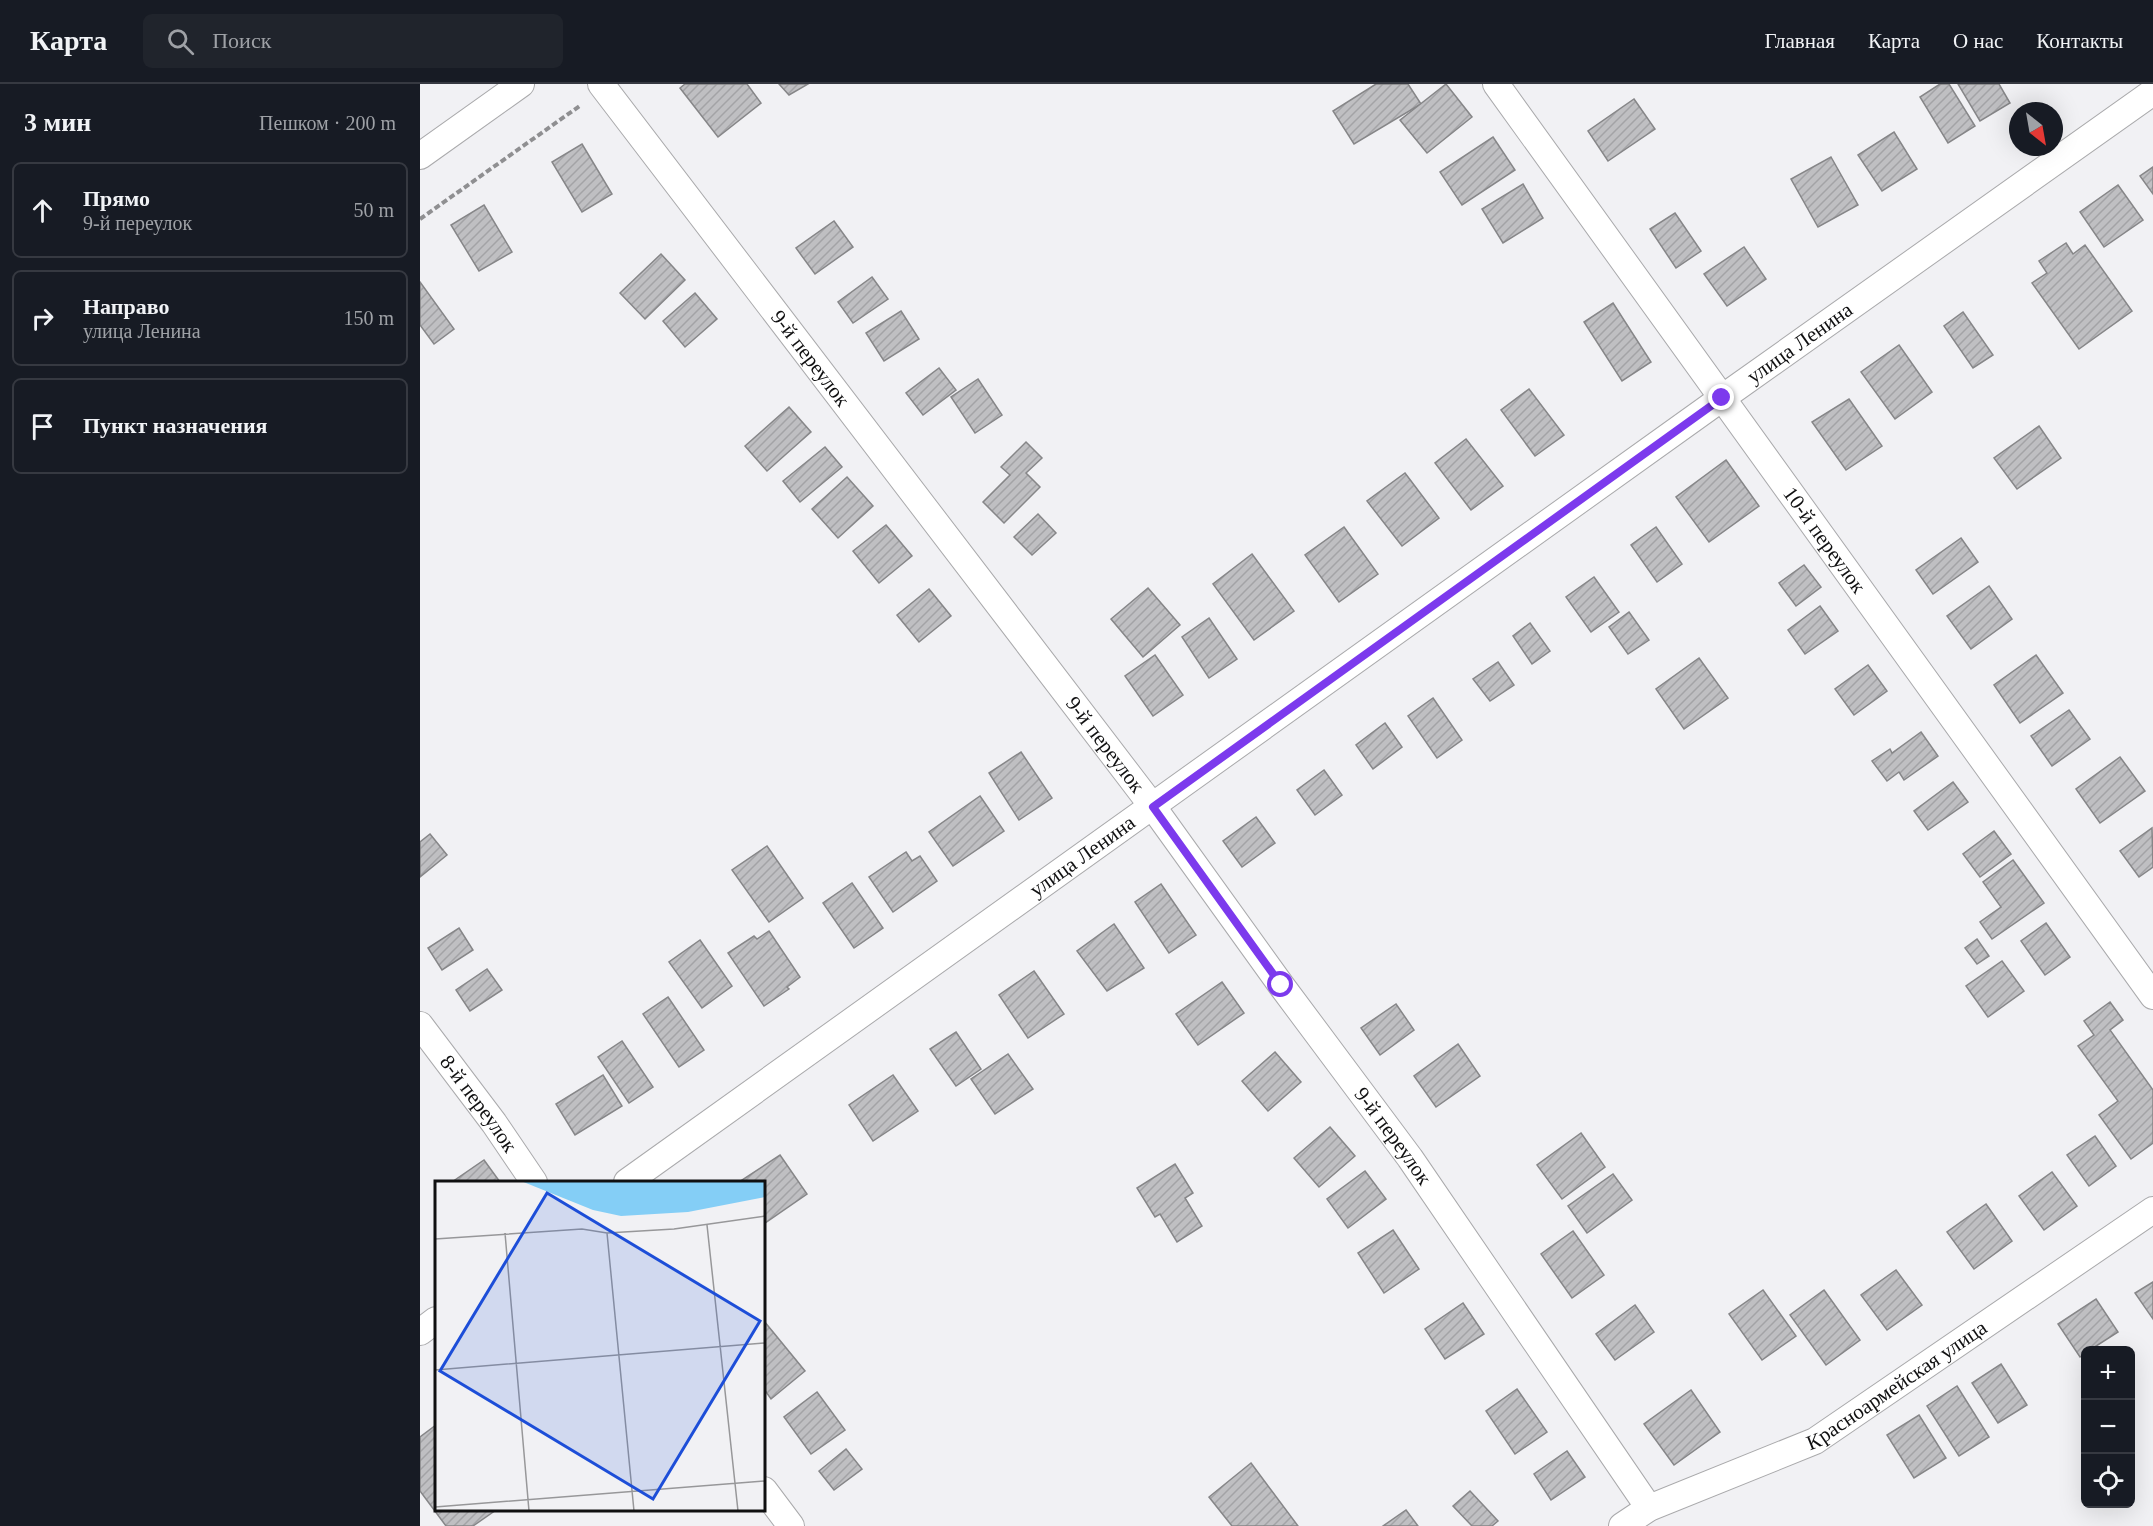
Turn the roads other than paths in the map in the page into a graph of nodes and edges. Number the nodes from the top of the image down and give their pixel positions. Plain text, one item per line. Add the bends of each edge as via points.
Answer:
1 (521, 84) edge
2 (1496, 84) edge
3 (602, 86) edge
4 (2153, 92) edge
5 (420, 156) edge
6 (1722, 398) junction
7 (1153, 807) junction
8 (2153, 996) edge
9 (420, 1025) edge
10 (533, 1181) edge
11 (628, 1181) edge
12 (2153, 1210) edge
13 (435, 1321) edge
14 (420, 1332) edge
15 (765, 1491) edge
16 (1649, 1508) junction
17 (791, 1526) edge
18 (1622, 1526) edge

1 - 5 street
2 - 6 street, 10-й переулок
3 - 7 street, 9-й переулок
4 - 6 street, улица Ленина
6 - 7 street, улица Ленина
6 - 8 street, 10-й переулок
7 - 11 street, улица Ленина
7 - 16 street, 9-й переулок via 1410,1158
9 - 10 street, 8-й переулок
12 - 16 street, Красноармейская улица via 1815,1441
13 - 14 street
15 - 17 street
16 - 18 street, Красноармейская улица

